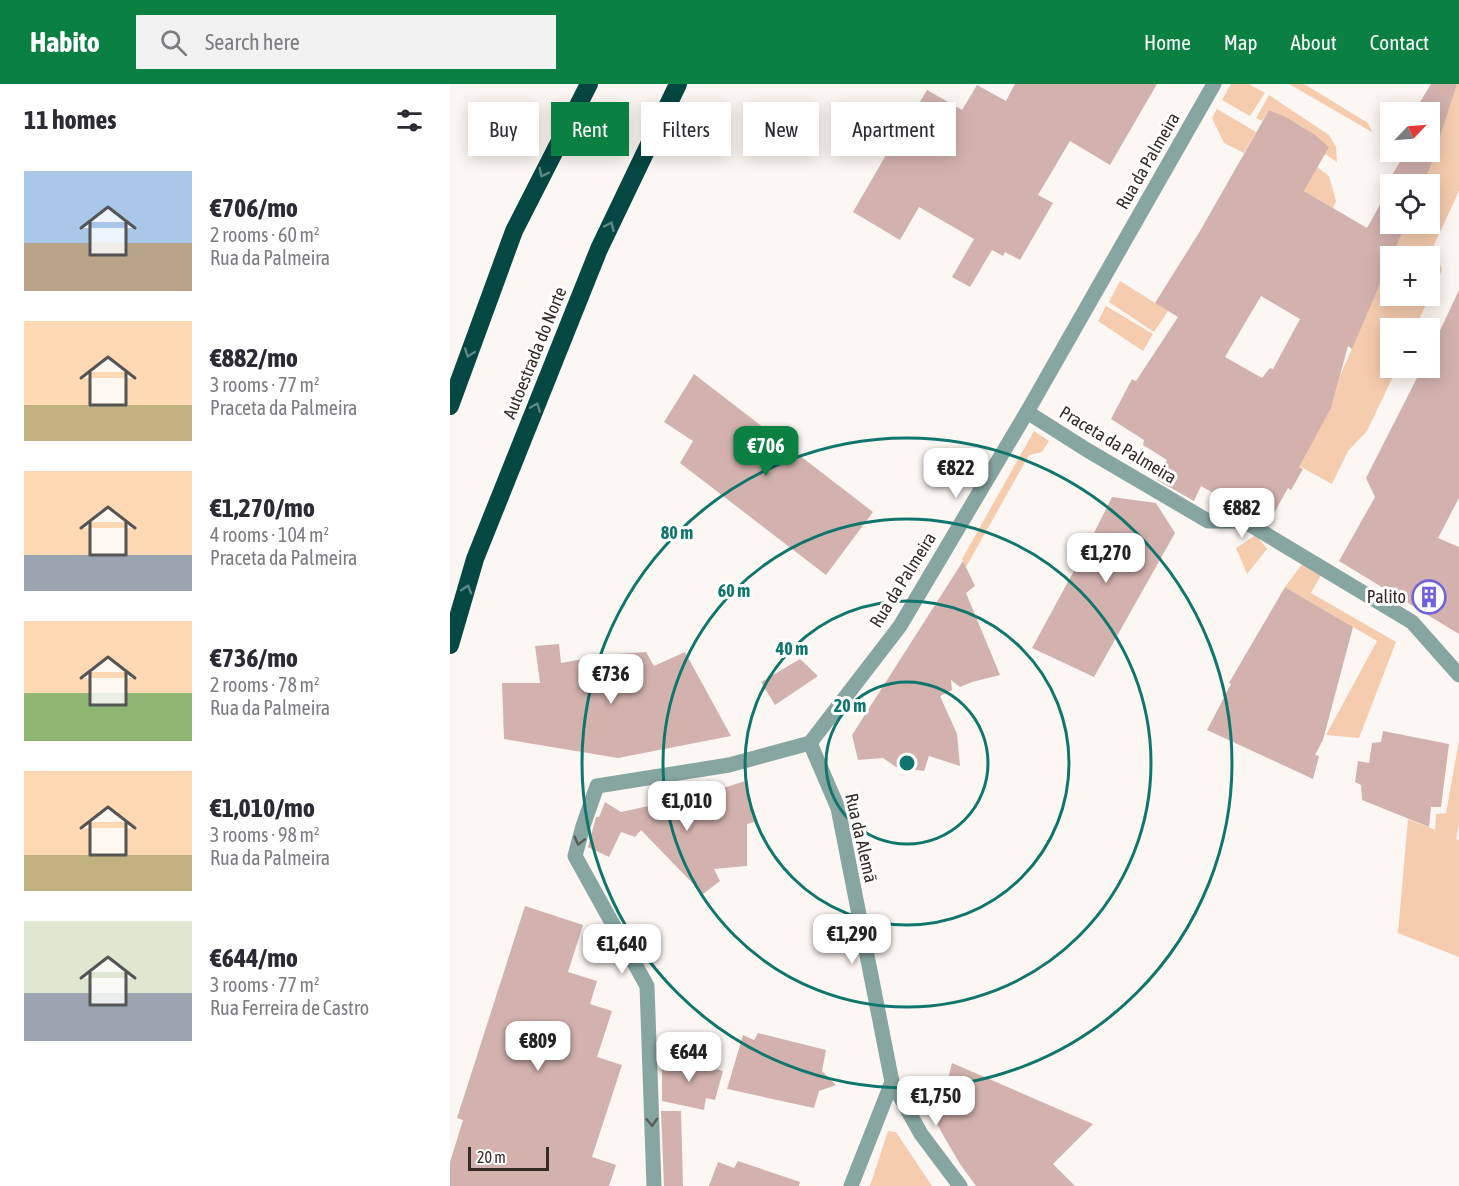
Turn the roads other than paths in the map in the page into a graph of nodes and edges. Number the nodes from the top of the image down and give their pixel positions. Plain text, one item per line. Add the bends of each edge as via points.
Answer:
1 (589, 84) edge
2 (678, 84) edge
3 (1214, 84) edge
4 (450, 406) edge
5 (1027, 412) junction
6 (450, 645) edge
7 (1459, 675) edge
8 (810, 743) junction
9 (892, 1082) junction
10 (654, 1186) edge
11 (851, 1186) edge
12 (960, 1186) edge

1 -> 4 highway via 514,231
6 -> 2 highway, Autoestrada do Norte via 476,559 599,249
3 - 5 street, Rua da Palmeira
5 - 7 street, Praceta da Palmeira via 1208,521 1244,521 1413,622
5 - 8 street, Rua da Palmeira via 900,626
8 - 9 street, Rua da Alemã via 838,808
8 -> 10 street via 729,765 597,786 575,856 647,986
9 - 11 street
9 - 12 street via 921,1134

